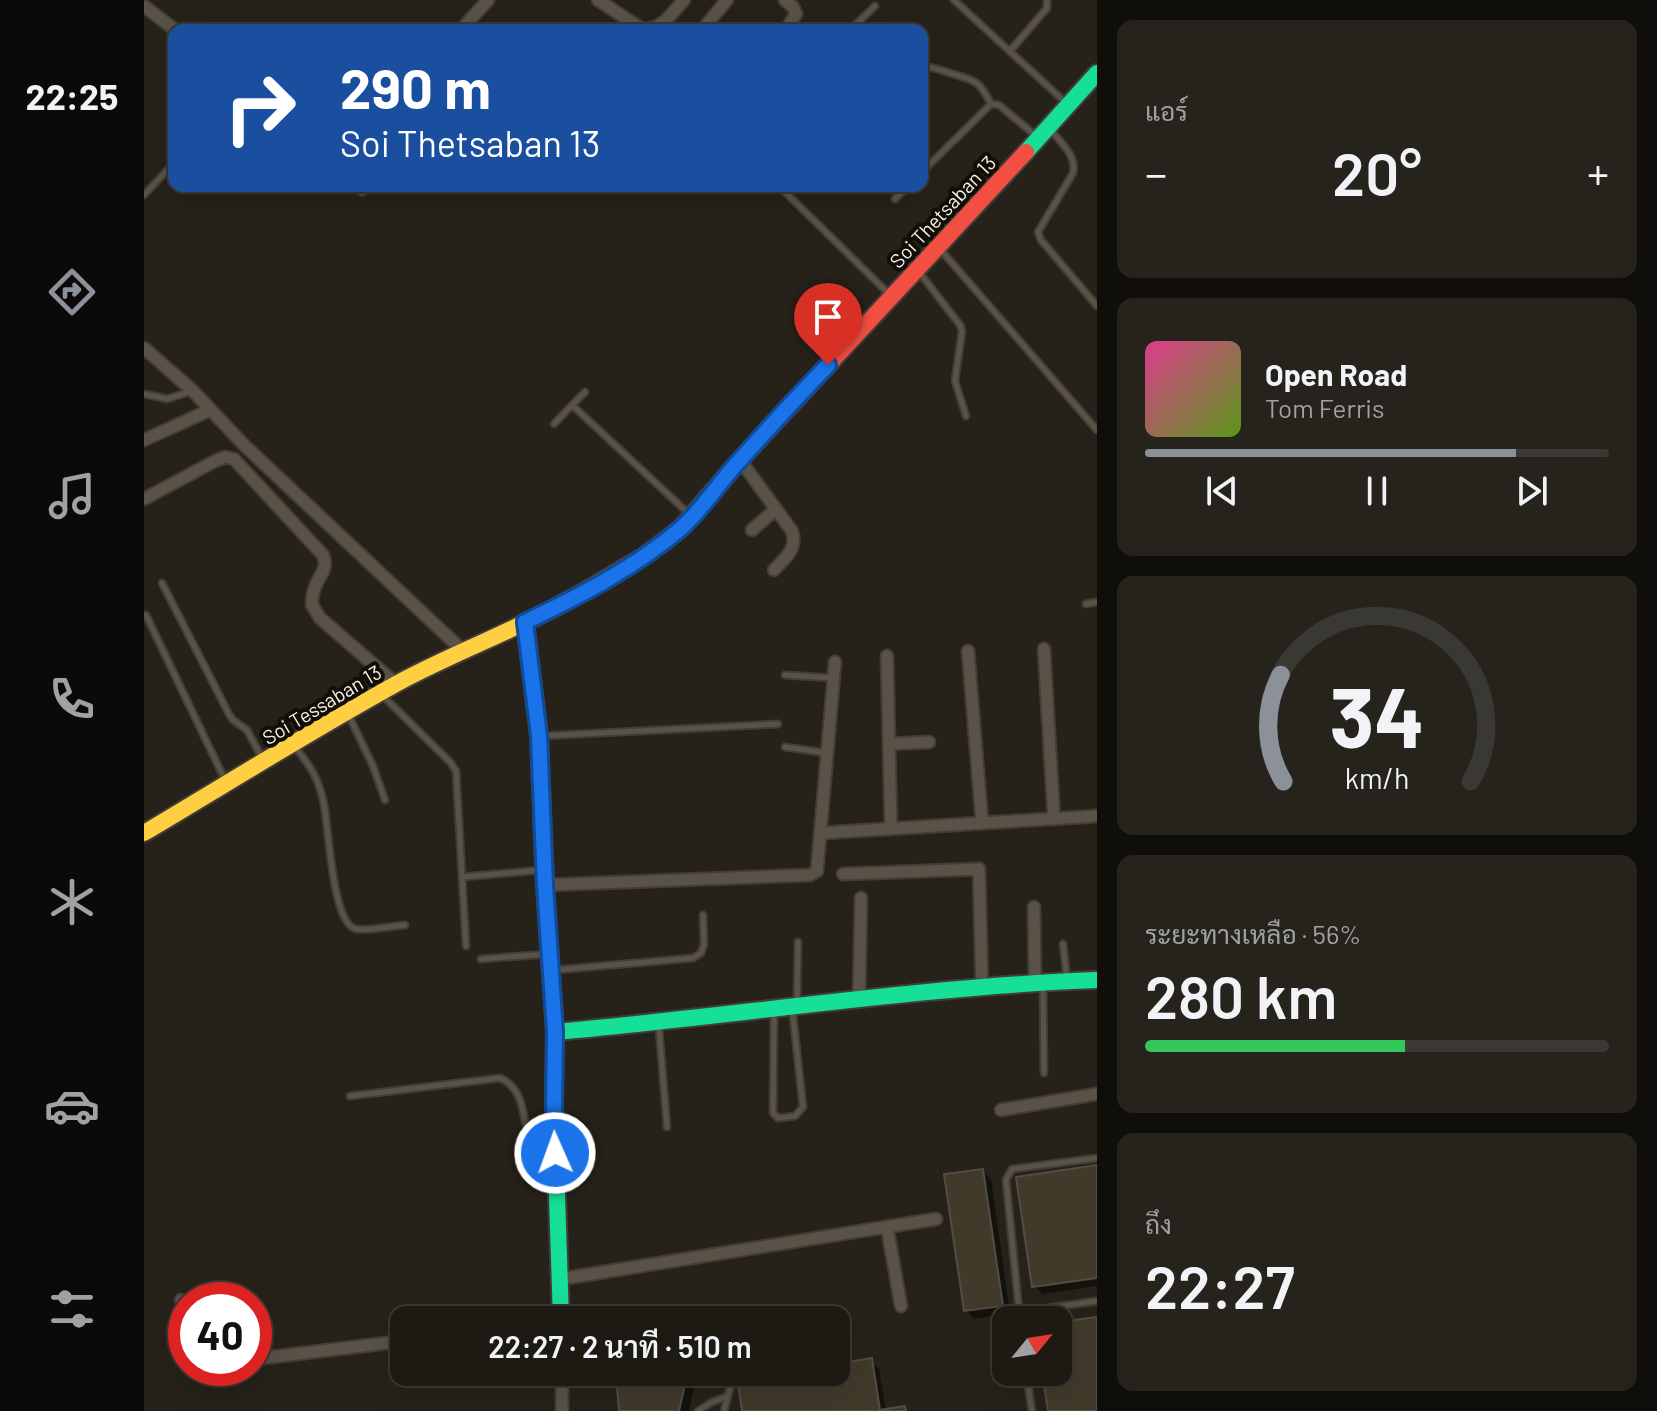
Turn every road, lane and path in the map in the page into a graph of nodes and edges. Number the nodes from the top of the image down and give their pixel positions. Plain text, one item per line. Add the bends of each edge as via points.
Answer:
1 (488, 0) edge
2 (598, 0) edge
3 (684, 0) edge
4 (727, 0) edge
5 (785, 0) edge
6 (954, 0) edge
7 (1047, 0) edge
8 (144, 6) edge
9 (875, 6) dead end
10 (466, 24) edge
11 (634, 24) edge
12 (661, 24) edge
13 (707, 24) edge
14 (790, 24) edge
15 (856, 24) edge
16 (168, 25) edge
17 (1010, 51) junction
18 (928, 67) edge
19 (1097, 73) edge
20 (991, 104) junction
21 (1068, 105) junction
22 (1044, 132) junction
23 (928, 166) edge
24 (168, 169) edge
25 (785, 192) edge
26 (902, 192) edge
27 (144, 195) edge
28 (895, 199) dead end
29 (938, 247) junction
30 (916, 269) junction
31 (892, 296) junction
32 (1097, 306) edge
33 (144, 348) edge
34 (193, 391) junction
35 (585, 392) dead end
36 (144, 394) edge
37 (572, 405) junction
38 (210, 410) junction
39 (966, 416) dead end
40 (554, 424) dead end
41 (1097, 430) edge
42 (144, 440) edge
43 (740, 460) junction
44 (144, 499) edge
45 (776, 509) junction
46 (691, 517) junction
47 (752, 530) dead end
48 (774, 570) dead end
49 (162, 583) dead end
50 (1097, 602) edge
51 (1086, 604) dead end
52 (146, 615) edge
53 (525, 622) junction
54 (1044, 649) dead end
55 (462, 650) junction
56 (968, 651) dead end
57 (887, 656) dead end
58 (835, 662) dead end
59 (785, 675) dead end
60 (834, 678) junction
61 (396, 684) junction
62 (380, 694) junction
63 (347, 713) junction
64 (778, 724) dead end
65 (539, 736) junction
66 (929, 742) dead end
67 (889, 744) junction
68 (293, 746) junction
69 (785, 747) dead end
70 (828, 753) junction
71 (265, 762) junction
72 (228, 785) junction
73 (385, 800) dead end
74 (1097, 816) edge
75 (1054, 819) junction
76 (982, 822) junction
77 (891, 829) junction
78 (144, 833) edge
79 (821, 833) junction
80 (843, 874) dead end
81 (462, 877) junction
82 (544, 878) junction
83 (861, 898) dead end
84 (1034, 907) dead end
85 (703, 915) dead end
86 (405, 925) dead end
87 (798, 942) dead end
88 (1063, 944) dead end
89 (466, 946) dead end
90 (481, 959) dead end
91 (550, 962) junction
92 (1097, 980) edge
93 (1039, 982) junction
94 (1068, 982) junction
95 (982, 988) junction
96 (859, 1000) junction
97 (794, 1006) junction
98 (774, 1008) junction
99 (659, 1023) junction
100 (555, 1032) junction
101 (1044, 1073) dead end
102 (1097, 1094) edge
103 (350, 1096) dead end
104 (1001, 1110) dead end
105 (667, 1127) dead end
106 (555, 1129) junction
107 (527, 1132) junction
108 (529, 1154) dead end
109 (1097, 1158) edge
110 (936, 1219) dead end
111 (887, 1227) junction
112 (560, 1279) junction
113 (1097, 1301) edge
114 (561, 1306) edge
115 (901, 1306) dead end
116 (1019, 1306) edge
117 (1062, 1306) edge
118 (390, 1343) edge
119 (272, 1357) edge
120 (562, 1386) edge
121 (730, 1386) edge
122 (1028, 1386) edge
123 (728, 1396) junction
124 (562, 1411) edge
125 (698, 1411) edge
126 (724, 1411) edge
127 (1032, 1411) edge

1 - 10 street
2 - 11 street
3 - 12 street
4 - 13 street
5 - 14 street via 796,14
6 - 17 lane
7 - 17 lane via 1047,8
8 - 16 street
9 - 15 lane
17 - 21 lane
18 - 20 lane via 967,76 984,89
19 - 21 street, Soi Thetsaban 13
20 - 22 lane
20 - 23 lane
21 - 22 street, Soi Thetsaban 13
22 - 29 street, Soi Thetsaban 13
22 - 32 lane via 1075,164 1038,232
24 - 27 lane
25 - 31 lane
26 - 28 lane
29 - 30 street, Soi Thetsaban 13
29 - 41 lane
30 - 31 street, Soi Thetsaban 13
30 - 39 lane via 960,325 955,381
31 - 43 street, Soi Thetsaban 13
33 - 34 street
34 - 36 lane via 167,399
34 - 38 street
35 - 37 lane
37 - 40 lane
37 - 46 lane
38 - 42 street
38 - 55 street
43 - 45 street
43 - 46 street, Soi Thetsaban 13
44 - 61 street via 215,461 234,459 323,555 325,568 312,605 320,618
45 - 47 street
45 - 48 street via 795,540
46 - 53 street, Soi Thetsaban 13 via 644,556
49 - 71 lane via 230,716 247,730
50 - 51 lane
52 - 72 lane
53 - 55 street, Soi Tessaban 13
53 - 65 street
54 - 75 street
55 - 61 street, Soi Tessaban 13
56 - 76 street
57 - 67 street
58 - 60 street
59 - 60 lane
60 - 70 street
61 - 62 street, Soi Tessaban 13
62 - 63 street, Soi Tessaban 13
62 - 81 lane via 456,771
63 - 68 street, Soi Tessaban 13
63 - 73 lane
64 - 65 lane
65 - 82 street
66 - 67 street
67 - 77 street
68 - 71 street, Soi Tessaban 13
68 - 86 lane via 311,767 324,801 334,887 348,924 356,929
69 - 70 lane
70 - 79 street
71 - 72 street, Soi Tessaban 13
72 - 78 street, Soi Tessaban 13
74 - 75 street
75 - 76 street
76 - 77 street
77 - 79 street
79 - 82 street via 817,871 810,875
80 - 95 street via 979,869
81 - 82 lane
81 - 89 lane
82 - 91 street
83 - 96 street
84 - 93 street
85 - 91 lane via 704,945 693,958
87 - 97 lane
88 - 94 lane
90 - 91 lane
91 - 100 street
92 - 94 street
93 - 94 street
93 - 95 street
93 - 101 lane
95 - 96 street
96 - 97 street
97 - 98 street
97 - 98 lane via 803,1107 795,1116 778,1118 773,1113
98 - 99 street
99 - 100 street
99 - 105 lane
100 - 106 street
102 - 104 street
103 - 107 lane via 500,1078 520,1099
106 - 107 lane
106 - 112 street
107 - 108 lane
109 - 116 lane via 1012,1169 1006,1180
110 - 111 street
111 - 112 street
111 - 115 street
112 - 114 street
113 - 117 lane
118 - 119 street
120 - 124 street
121 - 123 lane
122 - 127 lane
123 - 125 lane
123 - 126 lane

